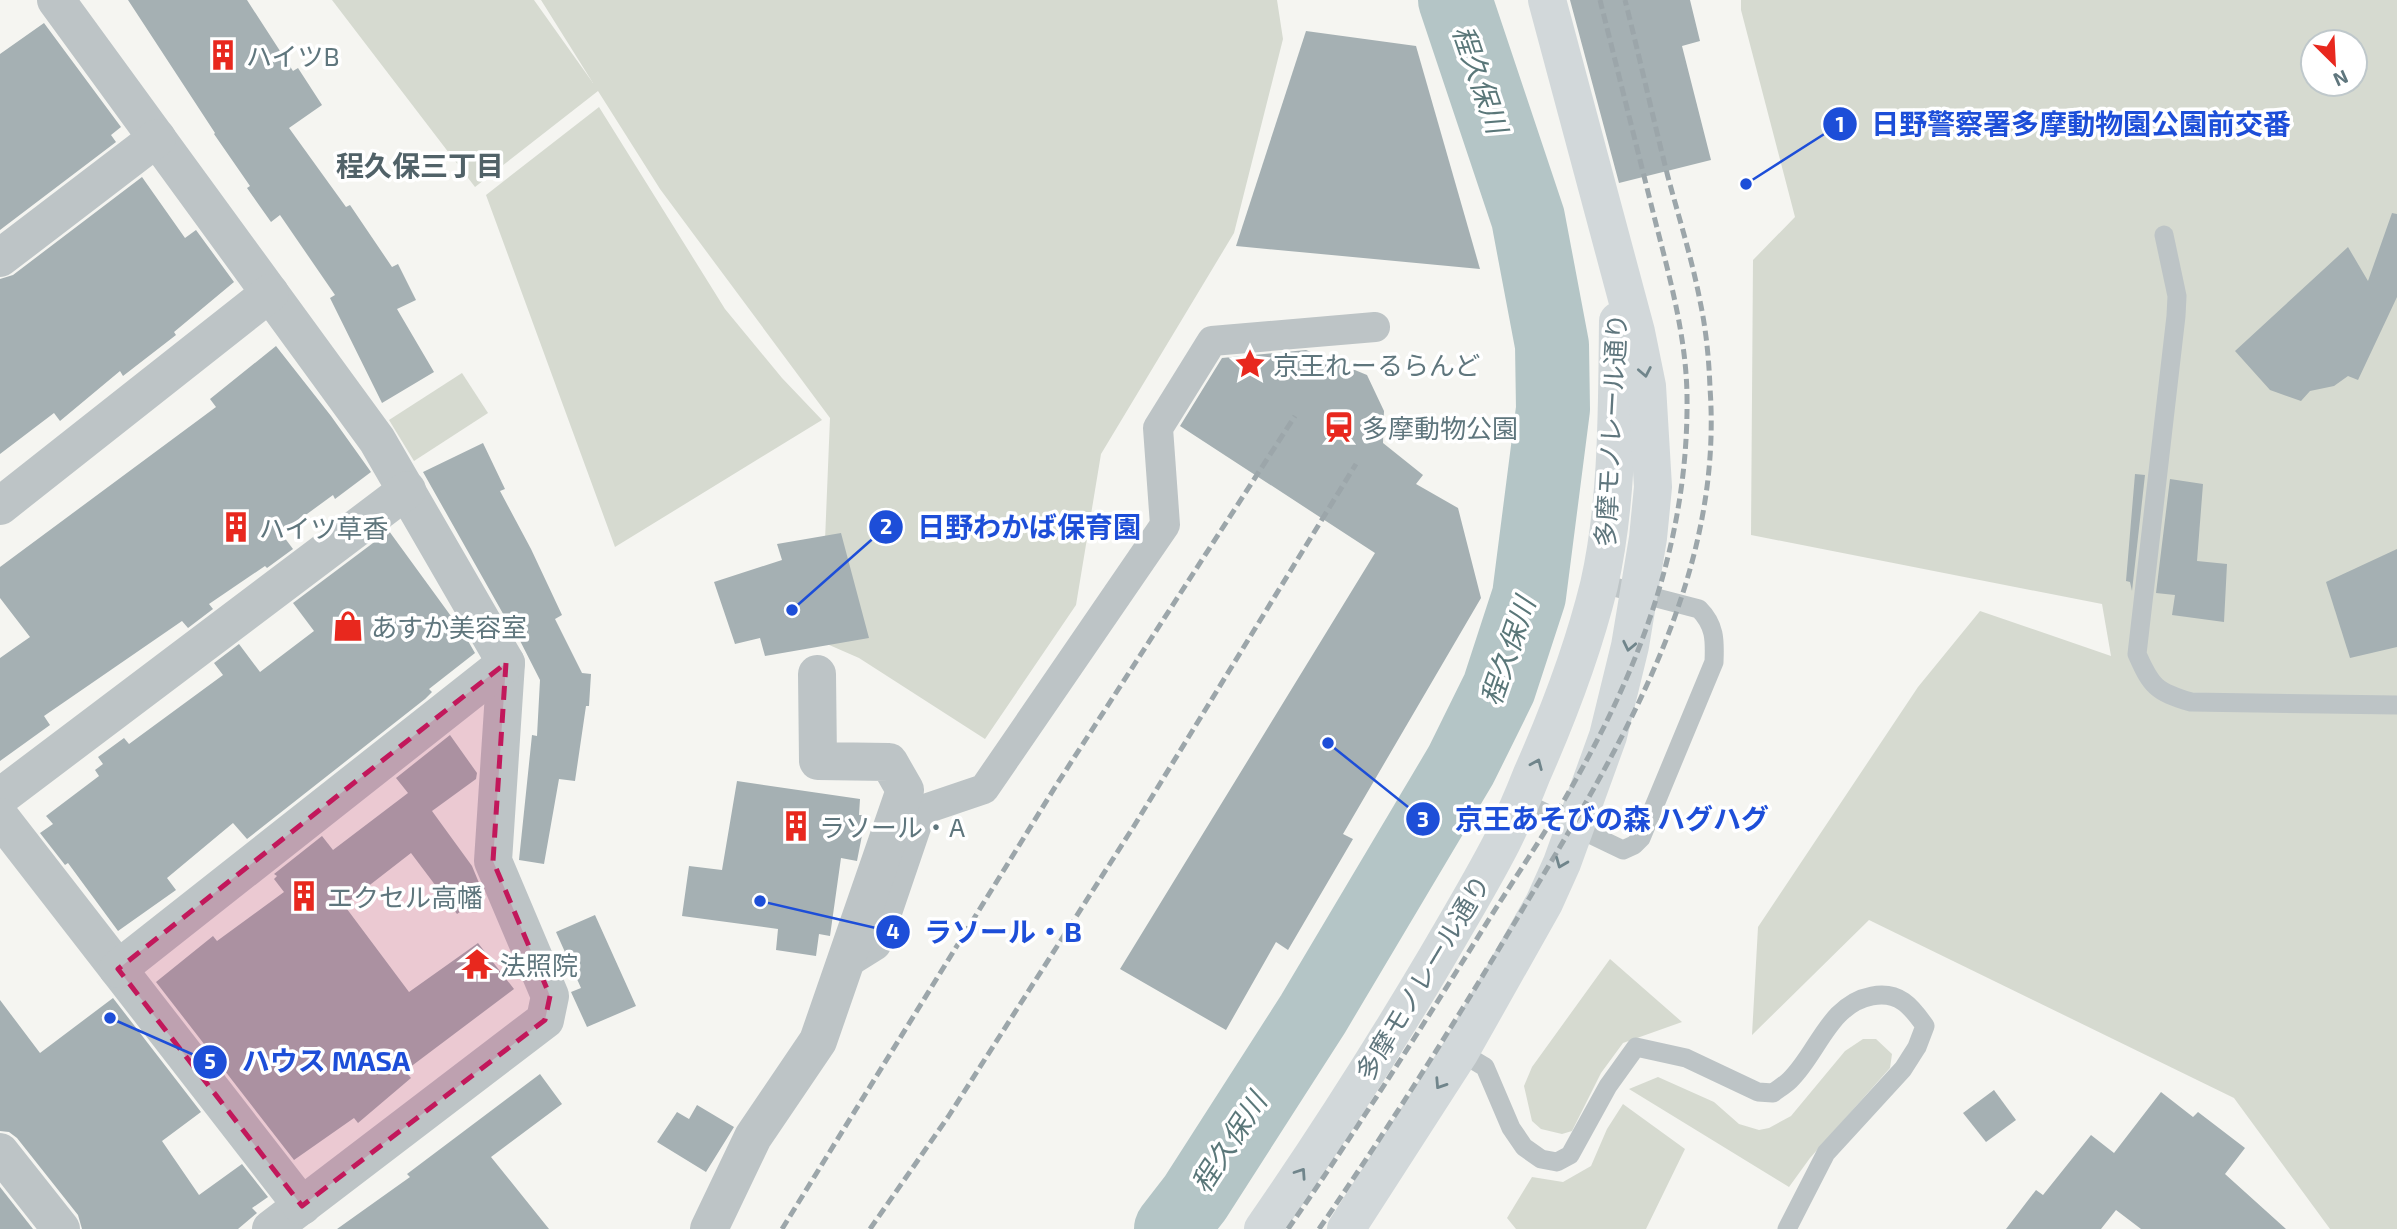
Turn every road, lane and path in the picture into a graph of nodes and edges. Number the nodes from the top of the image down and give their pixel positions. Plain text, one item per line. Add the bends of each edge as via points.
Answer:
1 (56, 0) edge
2 (1547, 0) edge
3 (157, 138) junction
4 (2164, 234) dead end
5 (0, 258) edge
6 (1617, 258) junction
7 (270, 293) junction
8 (1375, 327) dead end
9 (407, 490) junction
10 (0, 506) edge
11 (1599, 583) junction
12 (1639, 592) junction
13 (506, 663) junction
14 (817, 674) dead end
15 (2397, 705) edge
16 (0, 797) edge
17 (1521, 802) junction
18 (0, 817) edge
19 (1574, 827) junction
20 (844, 965) junction
21 (118, 969) junction
22 (1460, 1052) junction
23 (0, 1152) edge
24 (302, 1206) junction
25 (61, 1229) edge
26 (271, 1229) edge
27 (709, 1229) edge
28 (1263, 1229) edge
29 (1346, 1229) edge
30 (1787, 1229) edge

1 - 3 street
2 - 6 main road, 多摩モノレール通り
3 - 5 street
3 - 7 street
4 - 15 lane via 2177,296 2137,654 2148,678 2165,694 2191,702
6 - 11 main road, 多摩モノレール通り via 1616,434
6 -> 12 main road, 多摩モノレール通り via 1645,373 1651,438 1653,487
7 - 9 street via 377,440
7 - 10 street
8 - 20 street via 1212,341 1158,428 1165,525 984,789 922,810 876,945
9 - 13 street
9 - 16 street
11 - 12 lane
17 -> 11 main road, 多摩モノレール通り via 1559,714
12 -> 19 main road, 多摩モノレール通り via 1608,736
12 - 19 lane via 1699,609 1715,637 1714,662 1641,838 1623,850
13 - 21 street
13 - 24 street via 493,861 550,996 545,1020
14 - 20 street via 818,761 889,762 905,790
17 - 19 lane
28 -> 17 main road, 多摩モノレール通り via 1405,1011
18 - 21 street
19 -> 22 main road, 多摩モノレール通り via 1544,903
20 - 27 street via 818,1041 753,1137
21 - 24 street
22 -> 29 main road, 多摩モノレール通り
22 - 30 lane via 1485,1067 1524,1147 1541,1159 1557,1162 1570,1155 1608,1086 1636,1047 1686,1058 1758,1092 1773,1093 1790,1080 1842,1011 1863,998 1886,994 1911,1006 1925,1026 1917,1047 1903,1069 1826,1153
23 - 25 street
24 - 26 street

